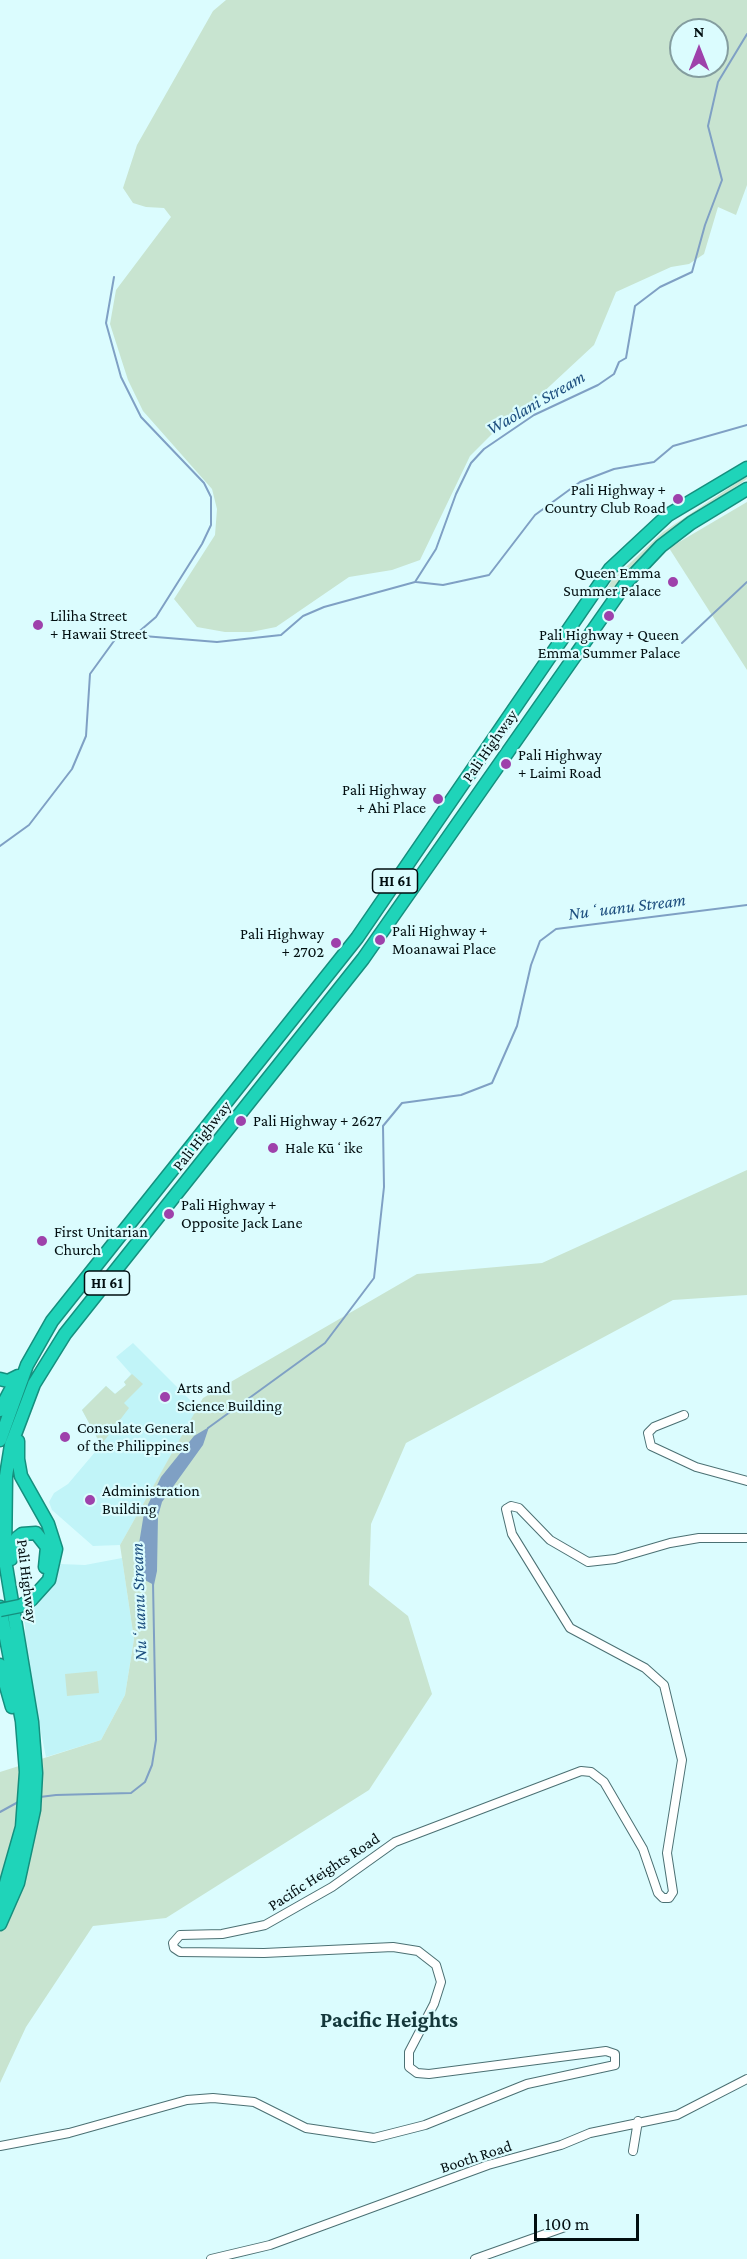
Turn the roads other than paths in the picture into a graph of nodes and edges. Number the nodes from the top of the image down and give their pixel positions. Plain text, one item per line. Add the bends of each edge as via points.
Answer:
1 (747, 468) edge
2 (747, 489) edge
3 (27, 1365) junction
4 (18, 1376) junction
5 (0, 1379) edge
6 (0, 1385) edge
7 (1, 1406) edge
8 (22, 1411) junction
9 (684, 1415) dead end
10 (0, 1440) edge
11 (747, 1481) edge
12 (747, 1538) edge
13 (29, 1597) junction
14 (0, 1607) edge
15 (14, 1614) junction
16 (0, 1665) edge
17 (31, 1772) junction
18 (29, 1810) junction
19 (0, 1904) edge
20 (0, 1924) edge
21 (747, 2079) edge
22 (639, 2121) junction
23 (0, 2146) edge
24 (633, 2151) dead end
25 (566, 2227) dead end
26 (211, 2259) edge
27 (475, 2259) edge

1 - 3 highway, Pali Highway / HI 61 via 668,515 610,568 357,938 52,1321
2 - 8 highway, Pali Highway / HI 61 via 668,540 626,583 363,959 64,1334
3 - 4 highway
3 - 10 highway, Pali Highway / HI 61
4 - 5 highway via 8,1381
4 - 7 highway
6 - 7 highway
8 - 13 highway via 19,1467 54,1537 56,1549 49,1580
8 - 15 highway, Pali Highway / HI 61 via 11,1445 5,1516 5,1560
9 - 11 street via 654,1427 648,1433 651,1446 696,1467
12 - 23 street, Pacific Heights Road via 699,1538 588,1562 550,1540 519,1508 506,1509 512,1534 570,1628 645,1668 664,1685 682,1760 666,1853 673,1892 669,1898 658,1893 643,1849 604,1782 591,1772 581,1771 395,1842 332,1887 265,1925 231,1933 180,1935 174,1941 174,1948 180,1952 264,1953 379,1947 418,1951 436,1965 441,1982 409,2052 409,2067 417,2073 606,2051 615,2054 615,2065 527,2084 425,2125 374,2138 316,2130 295,2124 254,2102 213,2098 187,2100 69,2133
13 - 14 highway, bridge via 20,1606
13 - 15 highway via 46,1565 47,1547 36,1533 22,1534 12,1549
14 - 17 highway, Pali Highway / HI 61
15 - 17 highway, Pali Highway / HI 61 via 32,1722
16 - 17 highway
17 - 18 highway, Pali Highway / HI 61
18 - 19 highway, Pali Highway / HI 61
18 - 20 highway, Pali Highway / HI 61 via 21,1872
21 - 22 street, Booth Road via 677,2115
22 - 24 street
22 - 26 street, Booth Road via 488,2165 270,2246
25 - 27 street

